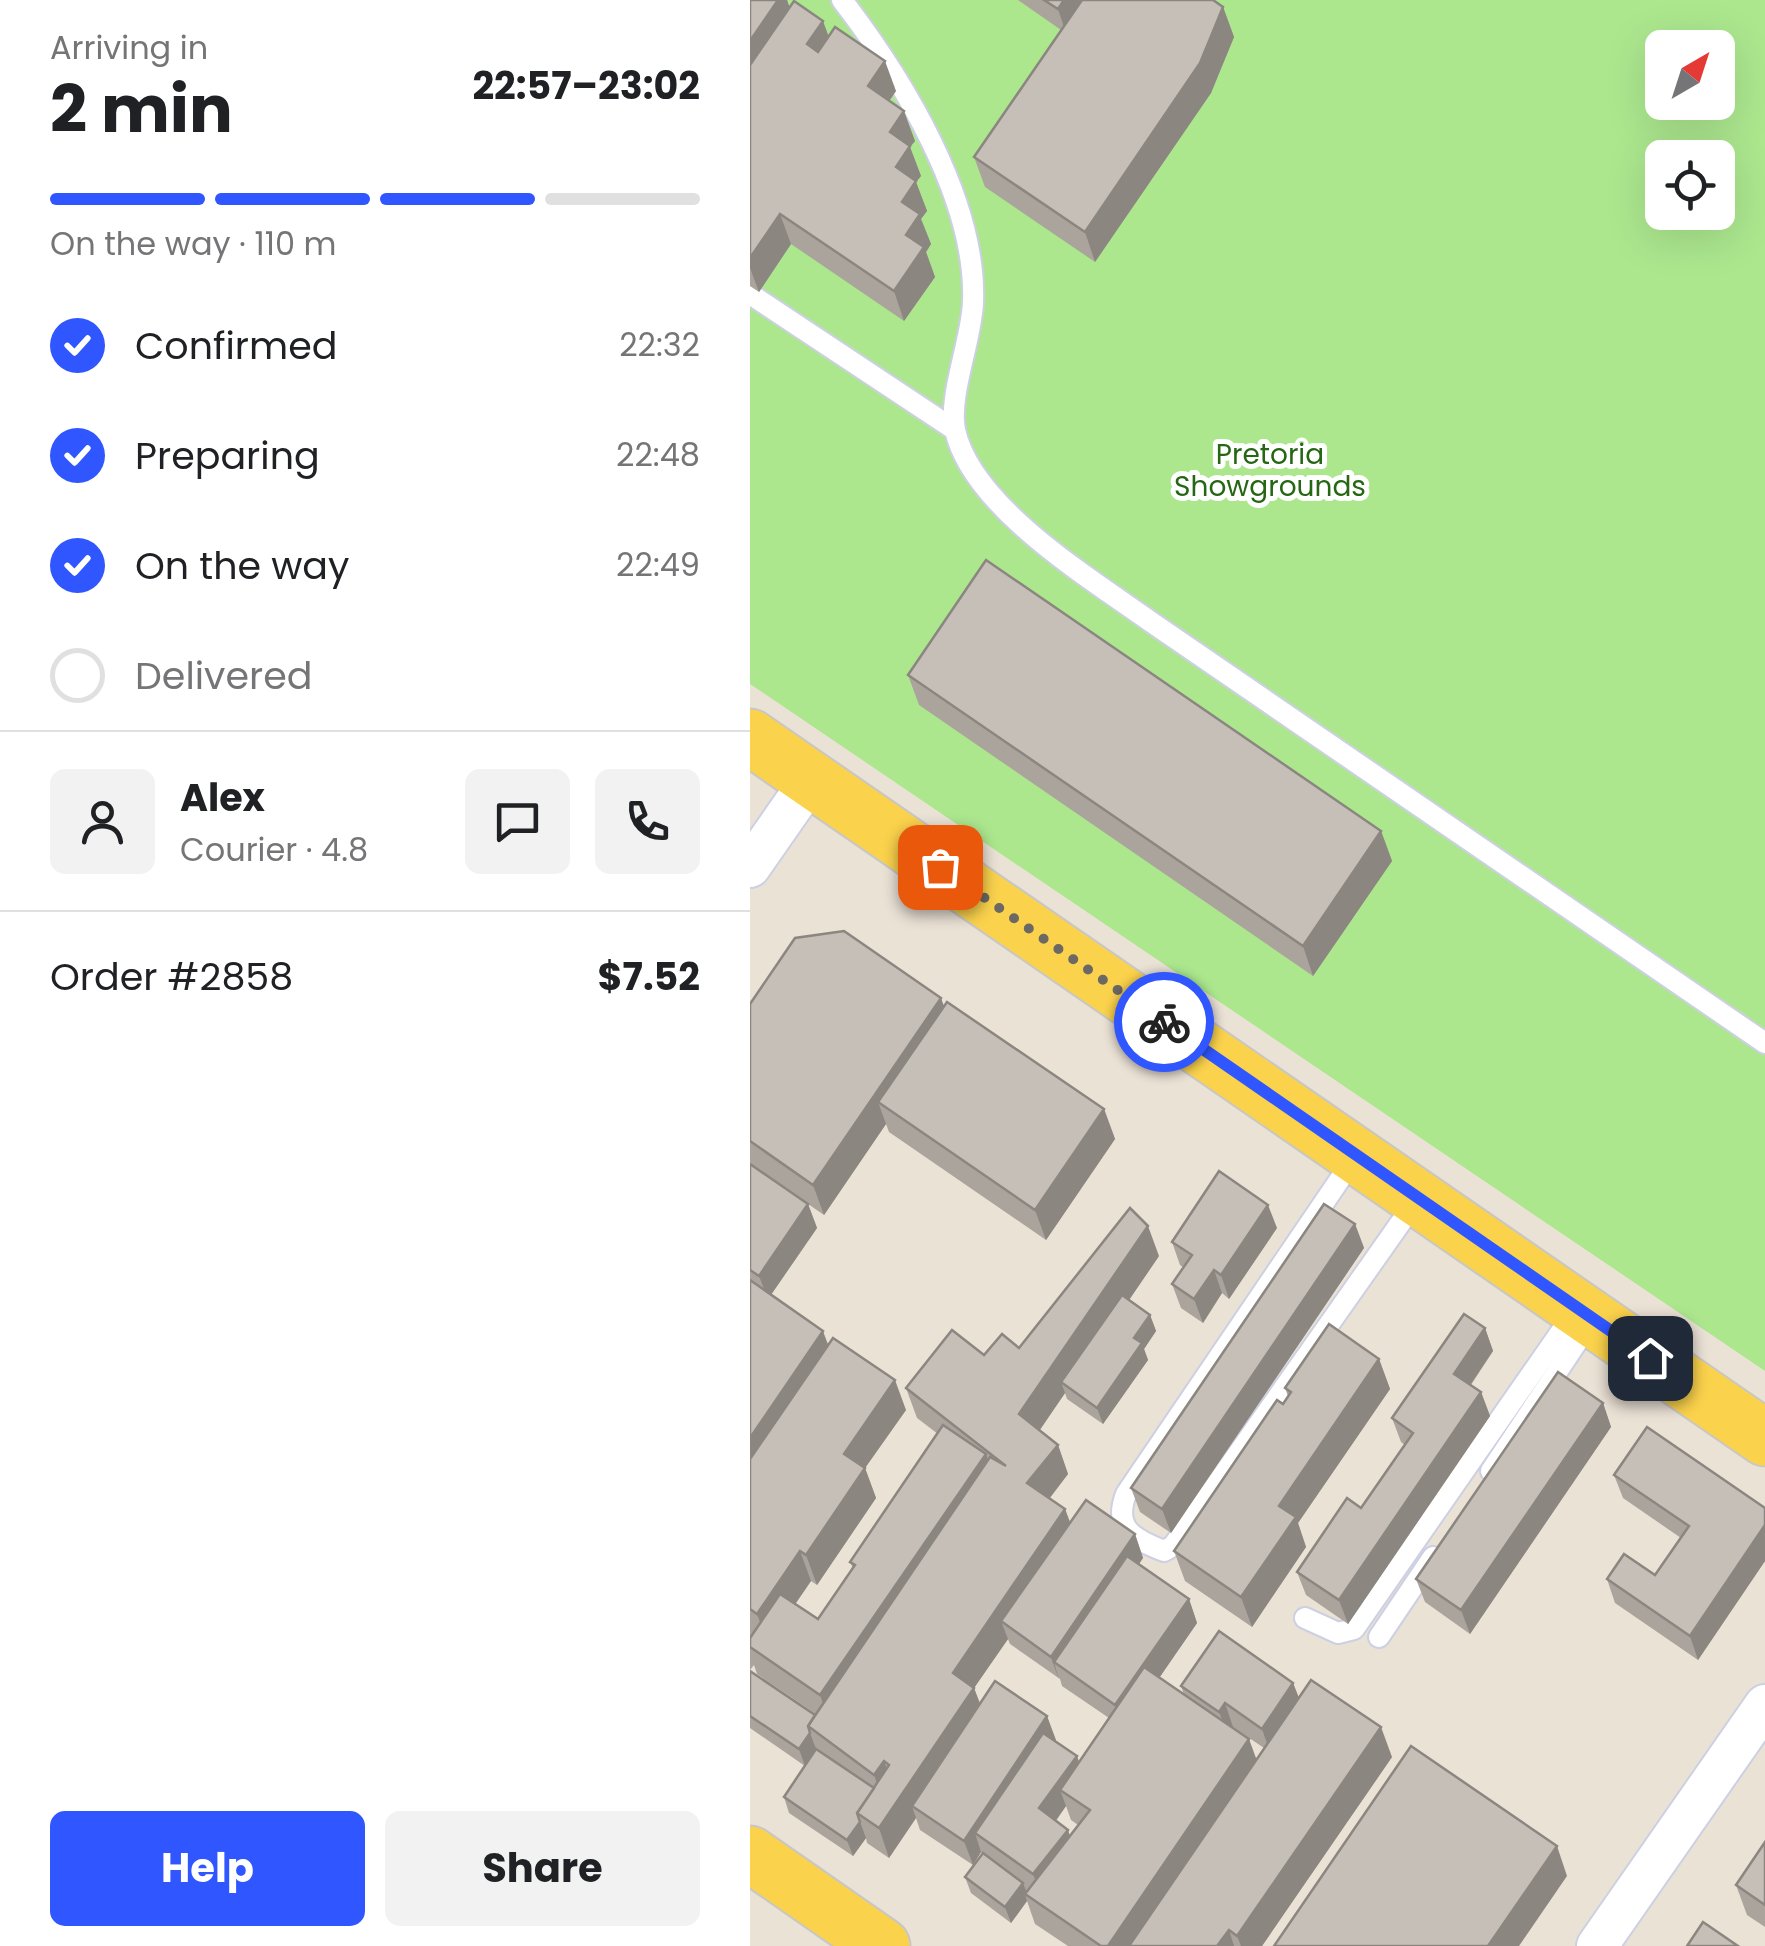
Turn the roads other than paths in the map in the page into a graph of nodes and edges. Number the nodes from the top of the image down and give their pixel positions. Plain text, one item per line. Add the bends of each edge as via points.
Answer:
1 (842, 0) edge
2 (750, 294) edge
3 (955, 430) junction
4 (750, 736) edge
5 (812, 778) junction
6 (750, 867) edge
7 (1765, 1043) edge
8 (1356, 1156) junction
9 (1418, 1198) junction
10 (1585, 1314) junction
11 (1765, 1438) edge
12 (1475, 1494) edge
13 (1443, 1542) edge
14 (1304, 1618) dead end
15 (1379, 1637) dead end
16 (1765, 1705) edge
17 (750, 1854) edge
18 (882, 1946) edge
19 (1598, 1946) edge

1 - 3 lane via 878,46 960,208 973,302
2 - 3 lane
3 - 7 lane via 996,499 1070,563
4 - 5 main road
5 - 6 street
5 - 8 main road
8 - 9 main road
8 - 9 lane via 1126,1494 1122,1525 1140,1542 1164,1551 1173,1546
9 - 10 main road
10 - 11 main road
10 - 12 lane
10 - 14 lane via 1354,1629 1338,1634
13 - 15 lane
16 - 19 street
17 - 18 main road

